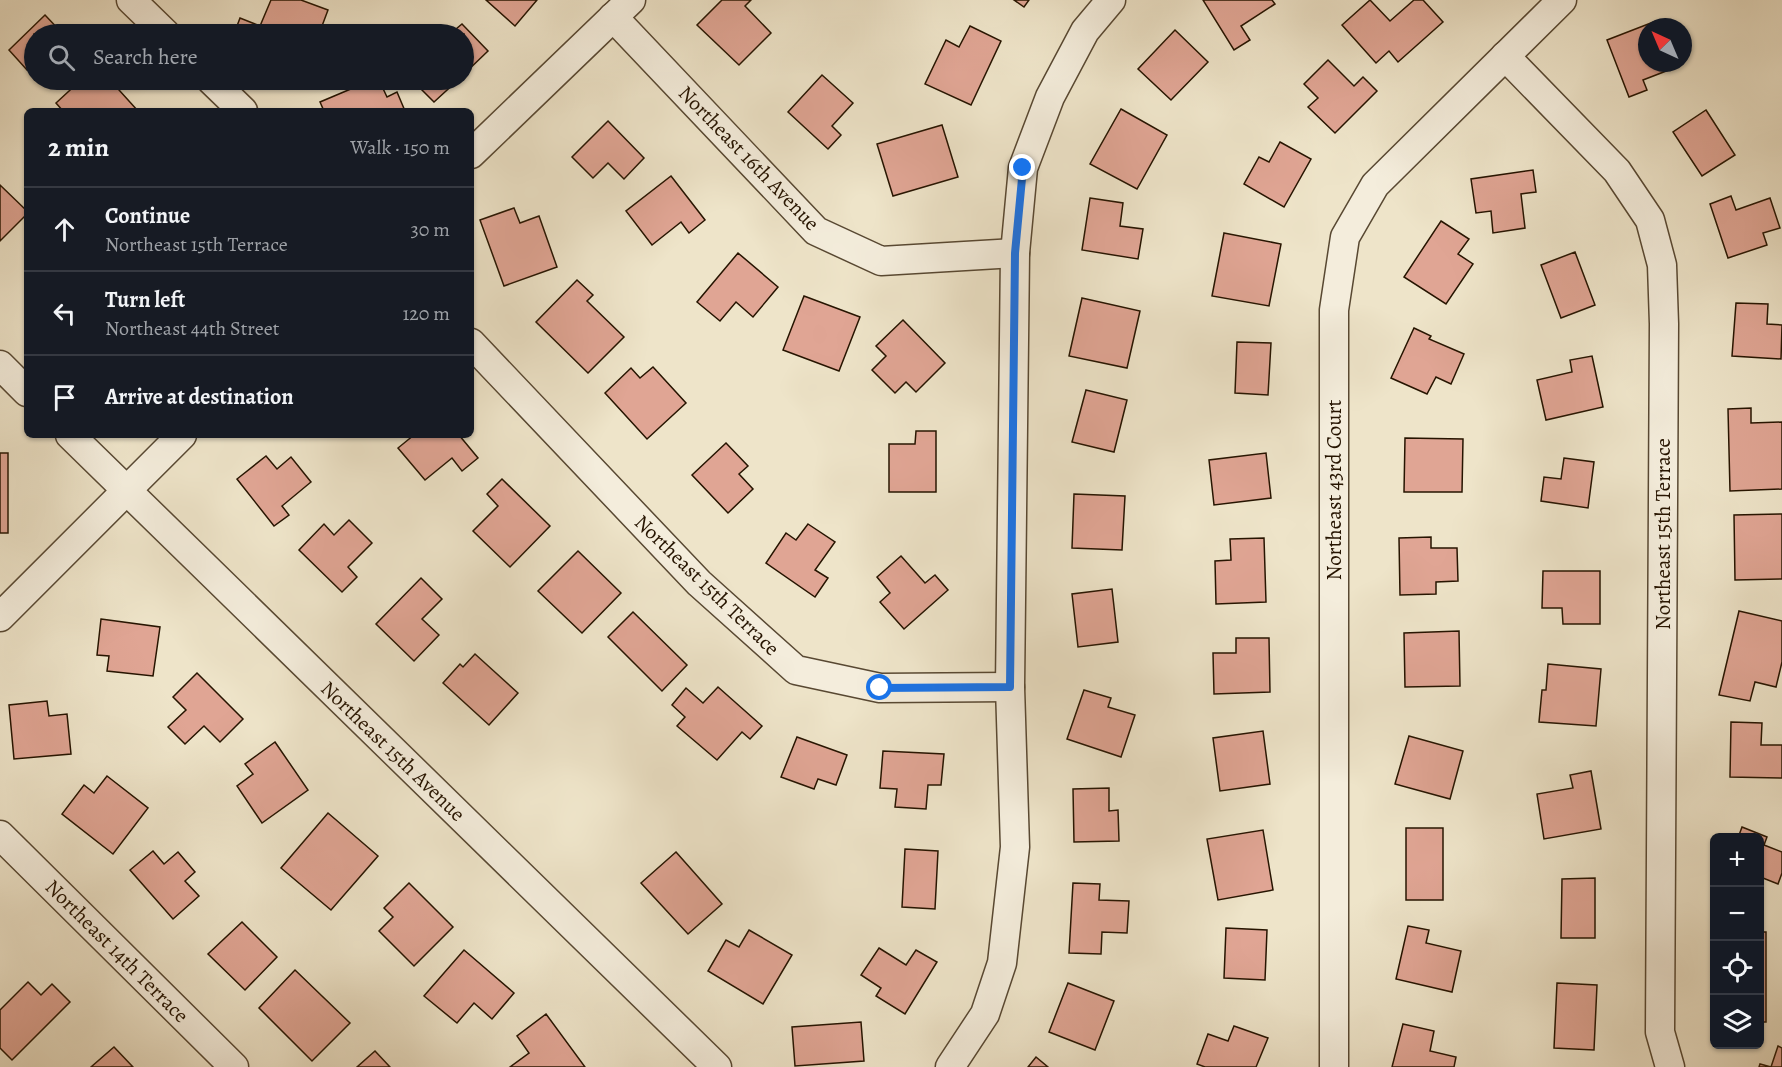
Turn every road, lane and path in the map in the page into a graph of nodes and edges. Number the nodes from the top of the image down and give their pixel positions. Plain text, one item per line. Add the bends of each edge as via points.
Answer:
1 (1111, 0) edge
2 (1562, 0) edge
3 (622, 9) edge
4 (1505, 56) junction
5 (221, 90) edge
6 (240, 108) edge
7 (474, 151) edge
8 (1015, 253) junction
9 (474, 346) edge
10 (0, 365) edge
11 (24, 389) edge
12 (73, 438) edge
13 (179, 438) edge
14 (125, 490) junction
15 (0, 616) edge
16 (1010, 687) junction
17 (0, 835) edge
18 (234, 1067) edge
19 (717, 1067) edge
20 (950, 1067) edge
21 (1334, 1067) edge
22 (1670, 1067) edge

1 - 8 street via 1085,31 1050,97 1023,168
2 - 4 street, Northeast 43rd Court
3 - 7 street
3 - 8 street, Northeast 16th Avenue via 816,231 881,261
4 - 21 street, Northeast 43rd Court via 1375,186 1346,237 1334,310
4 - 22 street, Northeast 15th Terrace via 1617,171 1650,220 1662,265 1660,1032
5 - 6 street
8 - 16 street
9 - 16 street, Northeast 15th Terrace via 699,583 796,670 880,688
10 - 11 street
12 - 14 street, Northeast 15th Avenue
13 - 14 street
14 - 15 street
14 - 19 street, Northeast 15th Avenue
16 - 20 street via 1015,847 1002,963 985,1014
17 - 18 street, Northeast 14th Terrace

